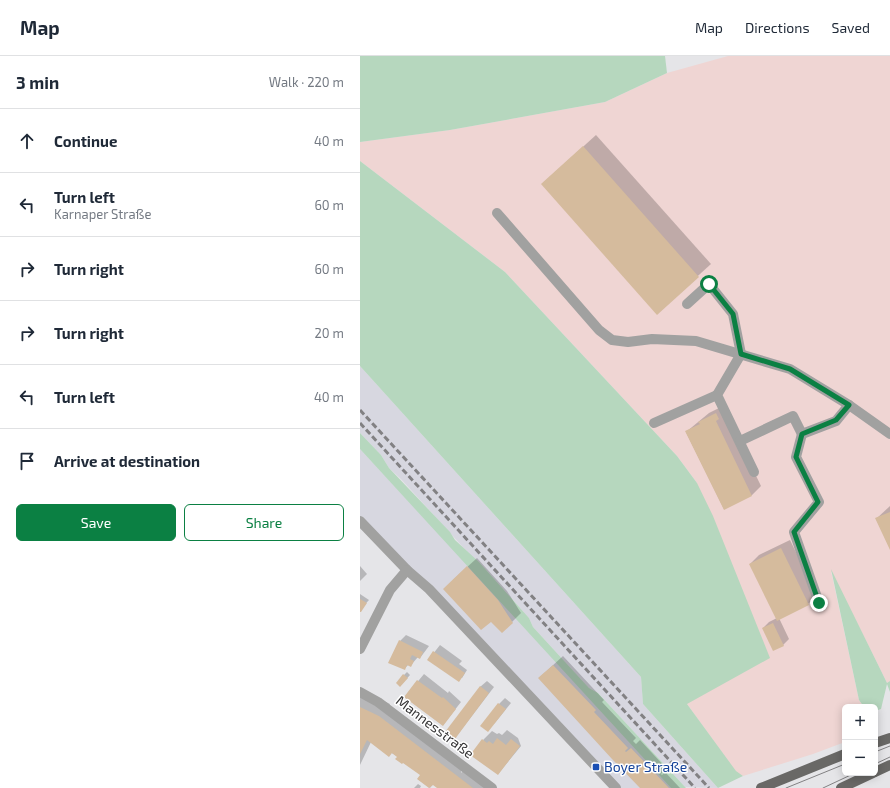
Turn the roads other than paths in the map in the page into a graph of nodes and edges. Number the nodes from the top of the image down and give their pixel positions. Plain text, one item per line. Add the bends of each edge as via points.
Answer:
1 (497, 213) dead end
2 (687, 304) dead end
3 (741, 354) junction
4 (717, 395) junction
5 (849, 405) junction
6 (654, 424) dead end
7 (802, 434) junction
8 (890, 434) edge
9 (740, 441) junction
10 (754, 472) dead end
11 (360, 521) edge
12 (407, 570) junction
13 (819, 603) dead end
14 (360, 649) edge
15 (360, 692) edge
16 (890, 738) edge
17 (878, 742) edge
18 (842, 755) edge
19 (890, 765) edge
20 (878, 770) edge
21 (866, 776) edge
22 (492, 788) edge
23 (616, 788) edge
24 (760, 788) edge
25 (841, 788) edge

1 - 3 street via 599,330 612,340 628,342 652,338 696,341
2 - 3 street via 709,284 733,314
3 - 4 street
3 - 5 street via 790,369
4 - 6 street
4 - 9 street
5 - 7 street via 836,420
5 - 8 street
7 - 9 street via 794,416
7 - 13 street via 796,457 818,502 794,532
9 - 10 street
11 - 12 street
12 - 14 street via 390,590
12 - 23 street via 429,588
15 - 22 street, Mannesstraße via 378,702
16 - 17 main road
18 - 24 main road
19 - 20 main road
21 - 25 main road

